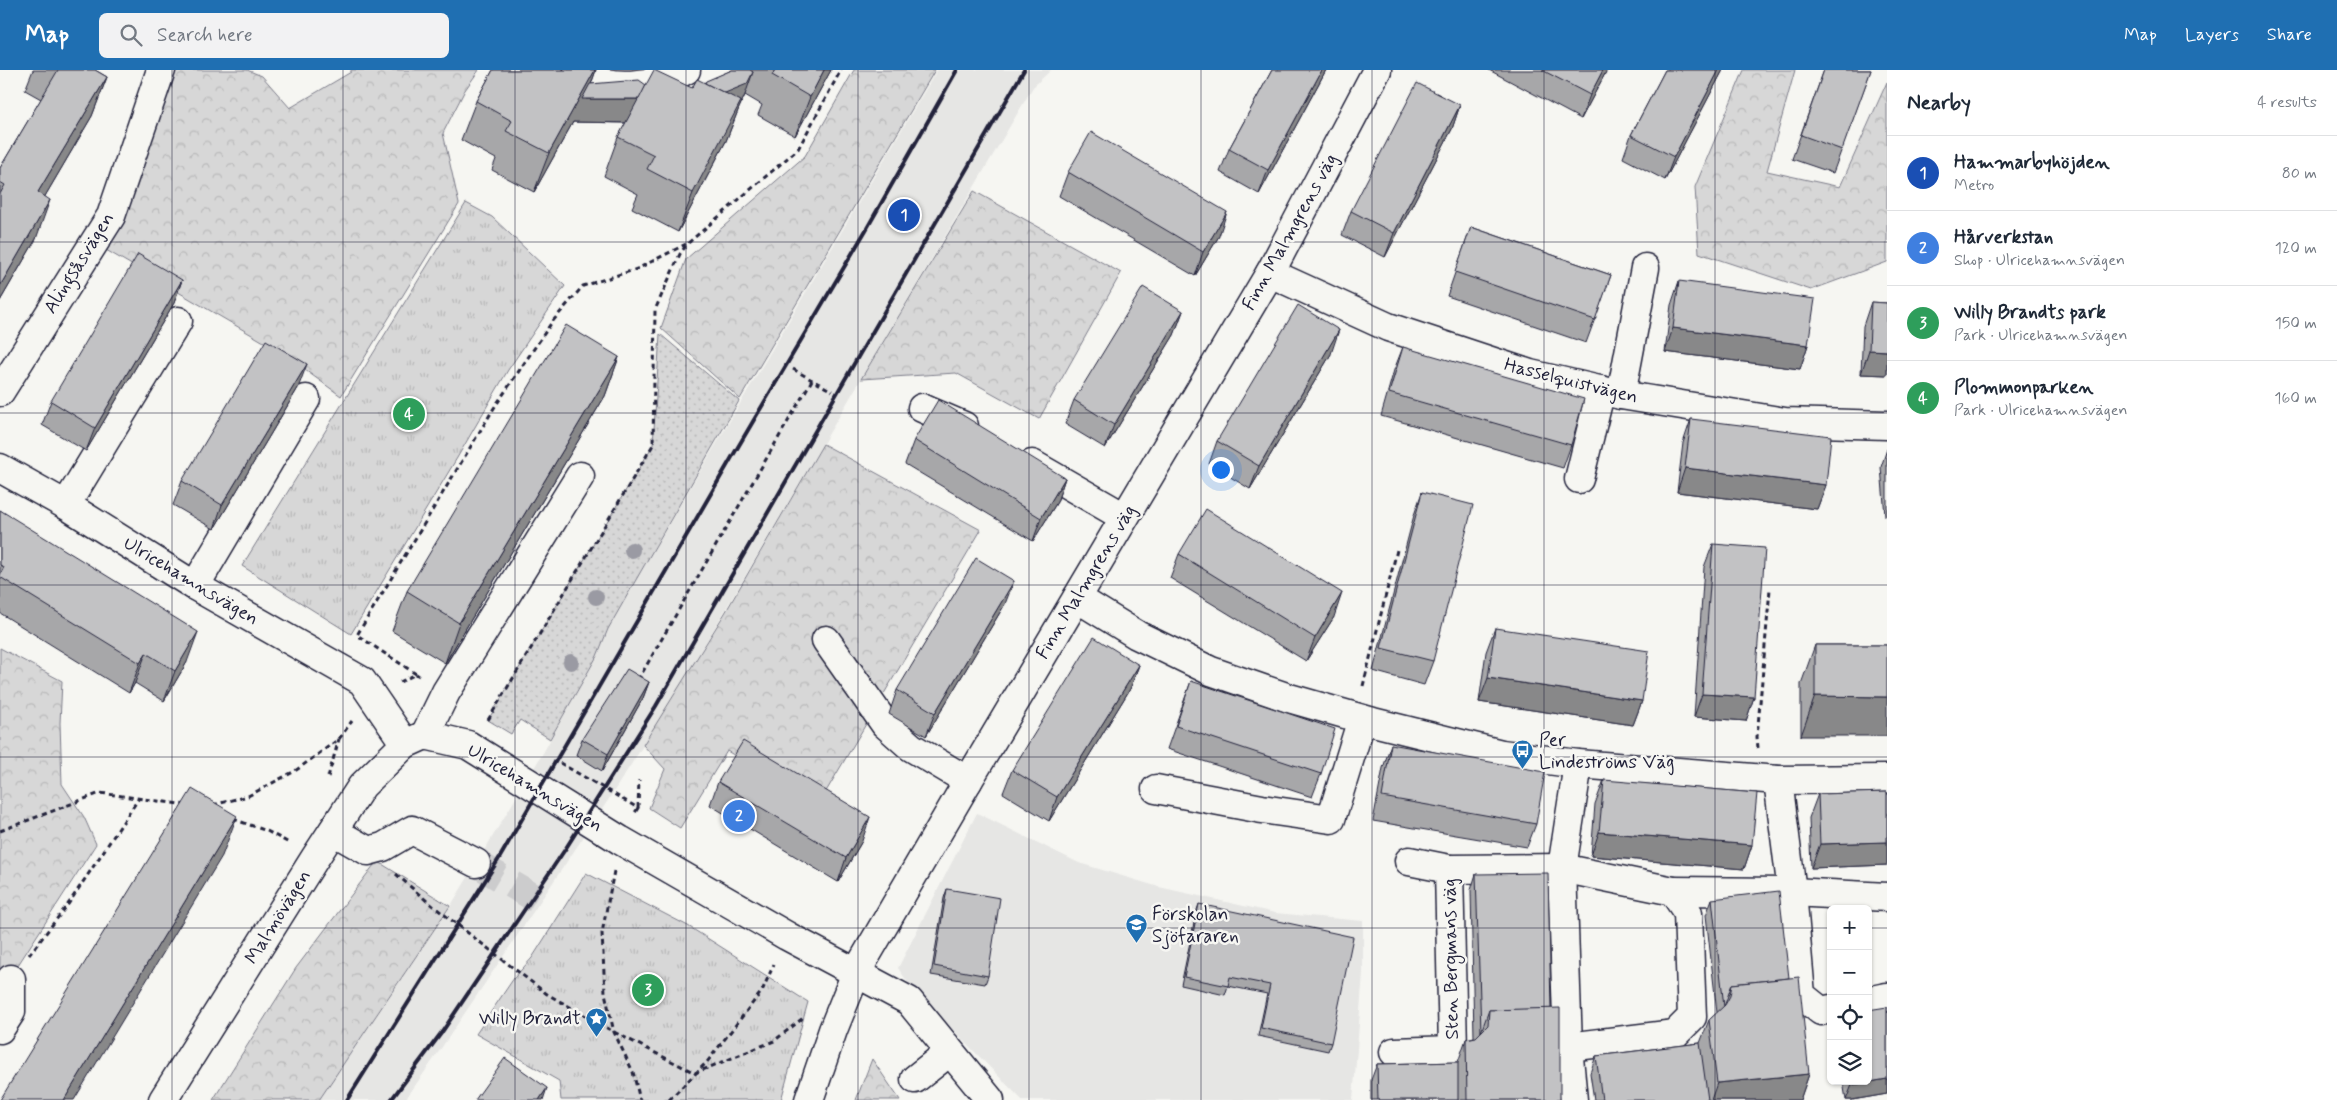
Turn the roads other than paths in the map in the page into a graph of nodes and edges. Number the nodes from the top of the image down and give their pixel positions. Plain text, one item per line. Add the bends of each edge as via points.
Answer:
1 (160, 70) edge
2 (578, 70) edge
3 (686, 70) edge
4 (1377, 70) edge
5 (1646, 268) dead end
6 (1270, 272) junction
7 (178, 321) dead end
8 (0, 392) edge
9 (1611, 392) junction
10 (306, 400) dead end
11 (922, 408) dead end
12 (1887, 424) edge
13 (989, 439) edge
14 (1014, 454) edge
15 (0, 468) edge
16 (580, 476) dead end
17 (1579, 479) dead end
18 (66, 505) junction
19 (1124, 516) junction
20 (195, 586) junction
21 (1077, 598) junction
22 (826, 640) dead end
23 (1362, 719) junction
24 (415, 740) junction
25 (1578, 764) junction
26 (1887, 779) edge
27 (1768, 780) junction
28 (968, 781) junction
29 (1156, 788) dead end
30 (334, 831) junction
31 (1409, 861) dead end
32 (476, 863) tunnel mouth
33 (1562, 868) junction
34 (1449, 869) junction
35 (1673, 891) junction
36 (1792, 892) junction
37 (1887, 896) edge
38 (856, 974) junction
39 (11, 979) road end
40 (1887, 997) edge
41 (1872, 1000) edge
42 (1827, 1010) edge
43 (0, 1029) edge
44 (946, 1046) junction
45 (1568, 1047) junction
46 (1394, 1052) dead end
47 (914, 1079) dead end
48 (164, 1100) edge
49 (809, 1100) edge
50 (990, 1100) edge
51 (1572, 1100) edge

1 - 8 street, Alingsåsvägen via 111,216
2 - 3 street via 586,77 637,85 671,79
4 - 6 street, Finn Malmgrens väg
5 - 9 street
6 - 9 street, Hasselquistvägen via 1388,327 1530,374
6 - 19 street, Finn Malmgrens väg
7 - 18 street
9 - 12 street, Hasselquistvägen via 1785,422
9 - 17 street
10 - 20 street
11 - 13 street
14 - 19 street
15 - 18 street, Ulricehamnsvägen
16 - 24 street, Malmövägen
18 - 20 street, Ulricehamnsvägen
19 - 21 street, Finn Malmgrens väg
20 - 24 street, Ulricehamnsvägen via 362,681
21 - 23 street via 1137,635 1211,671
21 - 28 street, Finn Malmgrens väg
22 - 28 street via 885,724 912,747
23 - 25 street via 1502,754
23 - 29 street via 1331,820
24 - 30 street, Malmövägen via 362,786
24 - 38 street, Ulricehamnsvägen via 468,745 620,840
25 - 27 street
25 - 33 street
26 - 27 street
27 - 36 street
28 - 38 street, Finn Malmgrens väg
30 - 32 street via 368,851 383,847 412,830
30 - 48 street, Malmövägen
31 - 34 street, Sten Bergmans väg
33 - 34 street, Sten Bergmans väg
33 - 35 street, Sten Bergmans väg
33 - 45 street
34 - 46 street, Sten Bergmans väg via 1453,1050
35 - 36 street, Sten Bergmans väg
35 - 45 street via 1688,913 1692,1017 1675,1034
36 - 37 street, Sten Bergmans väg
36 - 42 street via 1801,995 1821,1012
38 - 44 street, Ulricehamnsvägen via 909,1001
38 - 49 street, Finn Malmgrens väg
39 - 43 street via 11,1012
40 - 41 street
44 - 47 street via 939,1060
44 - 50 street, Ulricehamnsvägen
45 - 51 street

